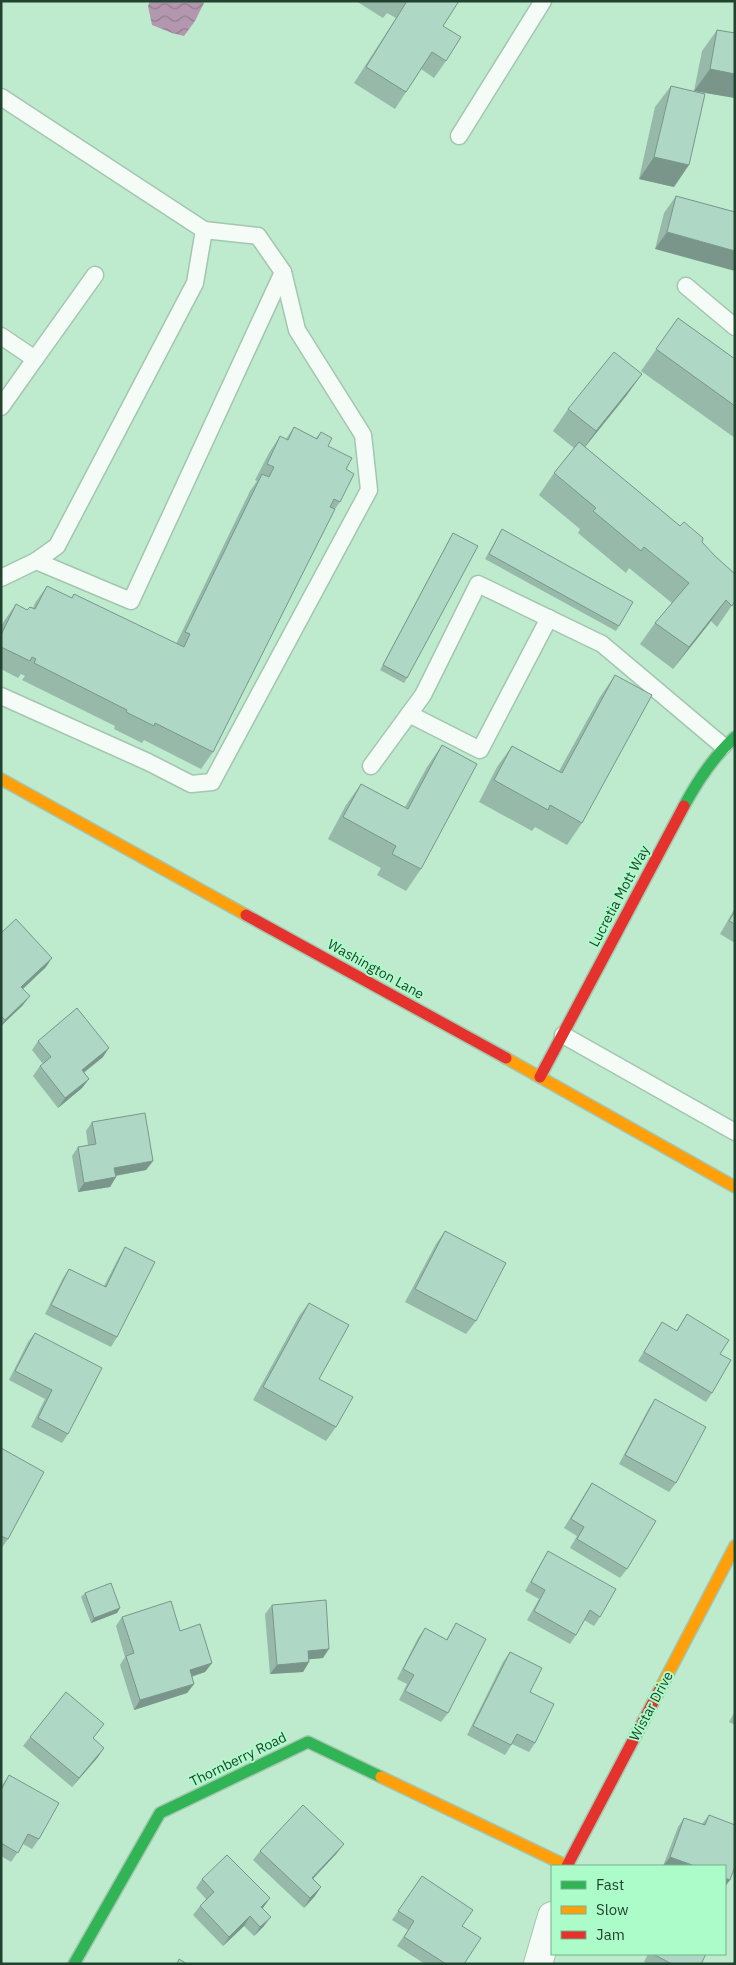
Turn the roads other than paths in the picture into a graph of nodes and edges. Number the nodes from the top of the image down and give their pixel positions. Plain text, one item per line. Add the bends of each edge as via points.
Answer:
1 (543, 1) edge
2 (1, 97) edge
3 (459, 136) dead end
4 (204, 230) junction
5 (283, 272) junction
6 (95, 275) dead end
7 (686, 286) dead end
8 (735, 327) edge
9 (1, 336) edge
10 (35, 359) junction
11 (1, 407) edge
12 (36, 561) junction
13 (1, 578) edge
14 (549, 618) junction
15 (1, 696) edge
16 (409, 714) junction
17 (729, 742) edge
18 (371, 766) dead end
19 (1, 779) edge
20 (563, 1035) junction
21 (540, 1077) junction
22 (735, 1132) edge
23 (735, 1187) edge
24 (735, 1546) edge
25 (566, 1865) edge
26 (569, 1865) edge
27 (551, 1919) edge
28 (74, 1964) edge
29 (538, 1964) edge

1 - 3 lane
2 - 4 lane
4 - 5 lane via 258,236
4 - 12 lane via 195,283 57,546
5 - 12 lane via 131,601
5 - 15 lane via 298,330 363,435 369,490 212,782 191,784
6 - 10 lane
7 - 8 lane
9 - 10 lane
10 - 11 lane
12 - 13 lane
14 - 16 lane via 478,584 423,695
14 - 16 lane via 480,750
14 - 17 lane via 602,644
16 - 18 lane
17 - 20 street, Lucretia Mott Way via 703,774 633,898
19 - 21 street, Washington Lane
20 - 21 street, Lucretia Mott Way
20 - 22 lane
21 - 23 street, Washington Lane
24 - 26 street, Wistar Drive
25 - 28 street, Thornberry Road via 308,1742 160,1813
27 - 29 street

